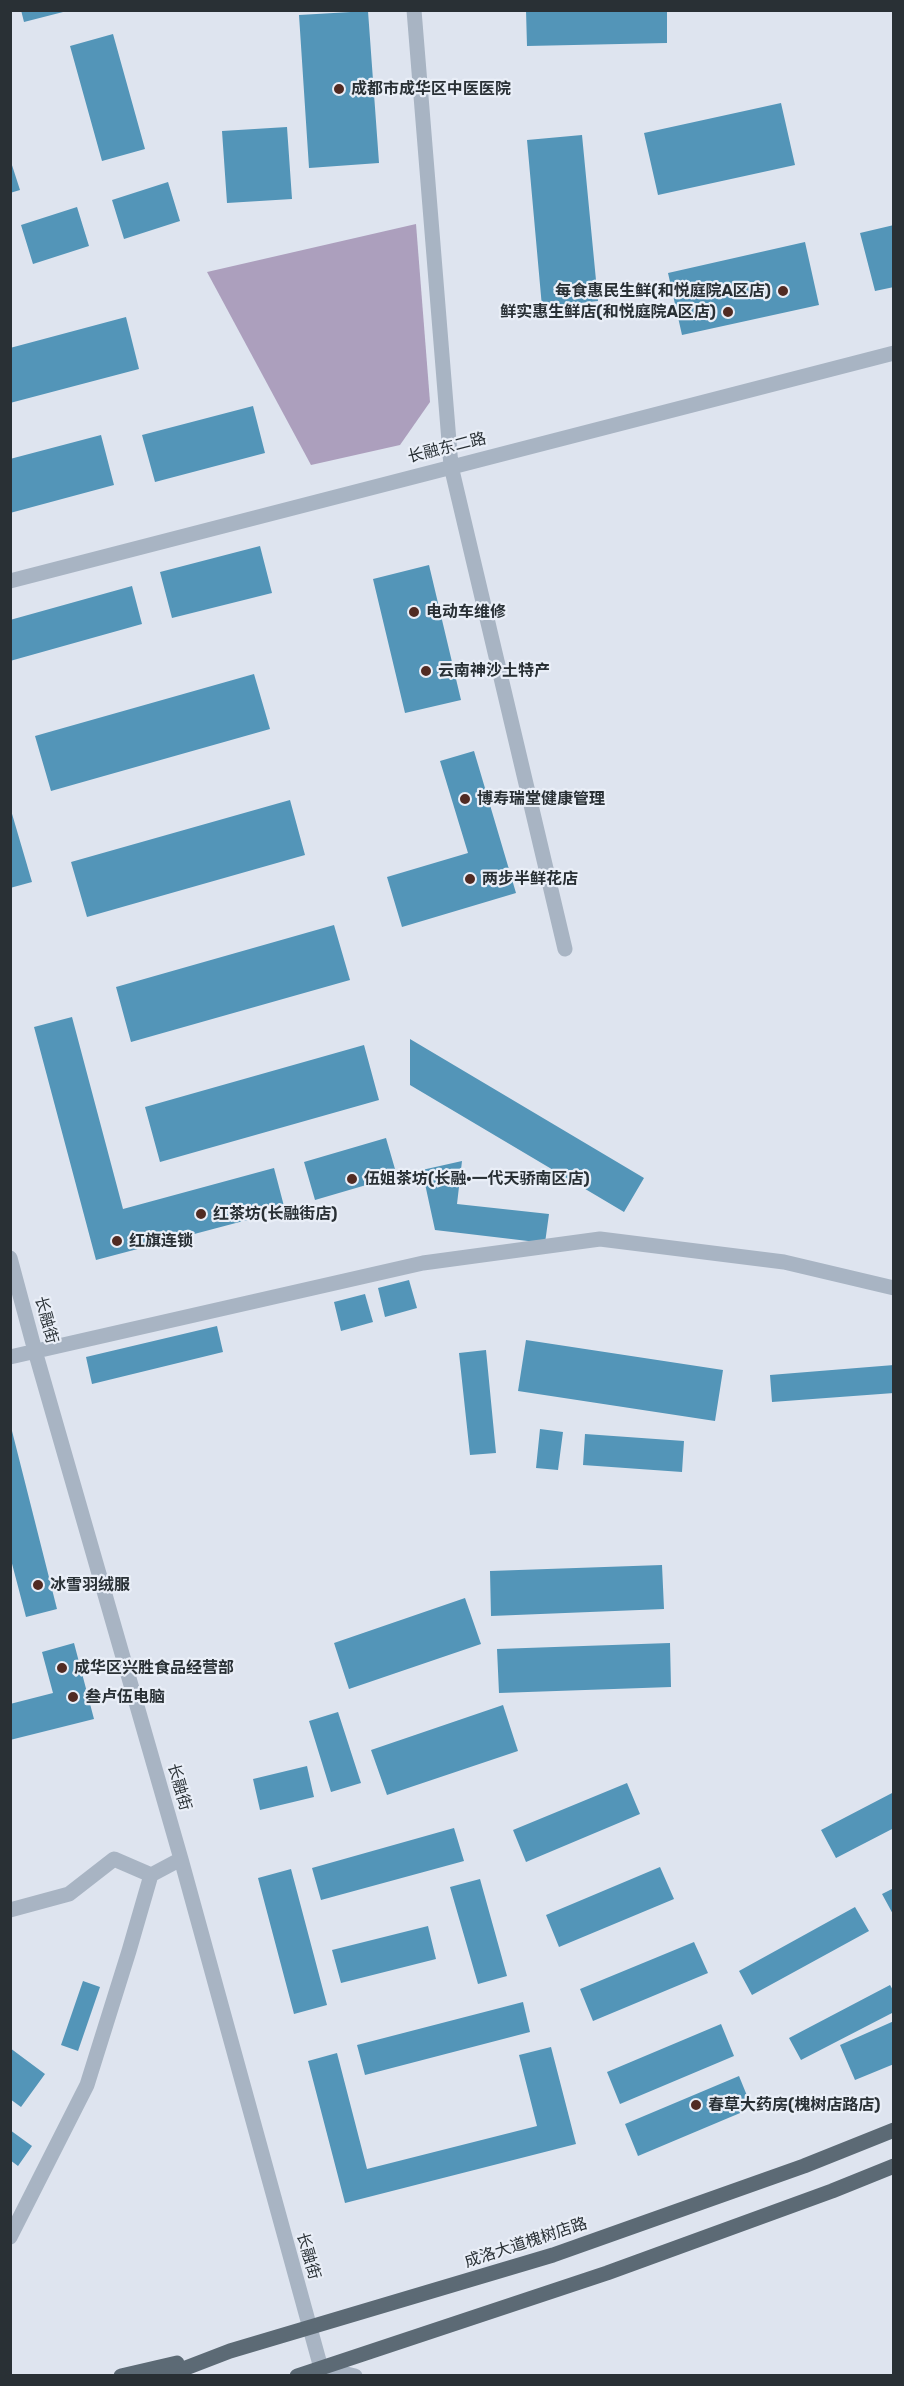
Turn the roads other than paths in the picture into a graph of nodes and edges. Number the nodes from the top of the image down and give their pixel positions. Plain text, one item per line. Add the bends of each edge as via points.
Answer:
1 (414, 10) edge
2 (894, 353) edge
3 (451, 466) junction
4 (10, 581) edge
5 (565, 949) dead end
6 (10, 1258) edge
7 (894, 1288) edge
8 (35, 1351) junction
9 (10, 1357) edge
10 (181, 1859) junction
11 (151, 1875) junction
12 (10, 1910) edge
13 (894, 2130) edge
14 (894, 2166) edge
15 (10, 2237) edge
16 (309, 2327) junction
17 (230, 2351) junction
18 (321, 2368) junction
19 (121, 2376) edge
20 (165, 2376) edge
21 (297, 2376) edge
22 (307, 2376) edge
23 (355, 2376) edge

1 - 3 street
2 - 3 street, 长融东二路
3 - 4 street, 长融东二路
3 - 5 street
6 - 8 street, 长融街
7 - 8 street via 784,1262 600,1239 423,1263
8 - 9 street
8 - 10 street, 长融街
10 - 11 street
10 - 16 street, 长融街
11 - 12 street via 114,1859 69,1894
11 - 15 street via 87,2085
13 - 16 main road, 成洛大道槐树店路 via 553,2255
14 - 18 main road via 606,2272
16 - 17 main road, 成洛大道槐树店路
16 - 18 street, 长融街
17 - 19 main road
17 - 20 main road, 成洛大道槐树店路
18 - 21 main road
18 - 22 main road
18 - 23 street

